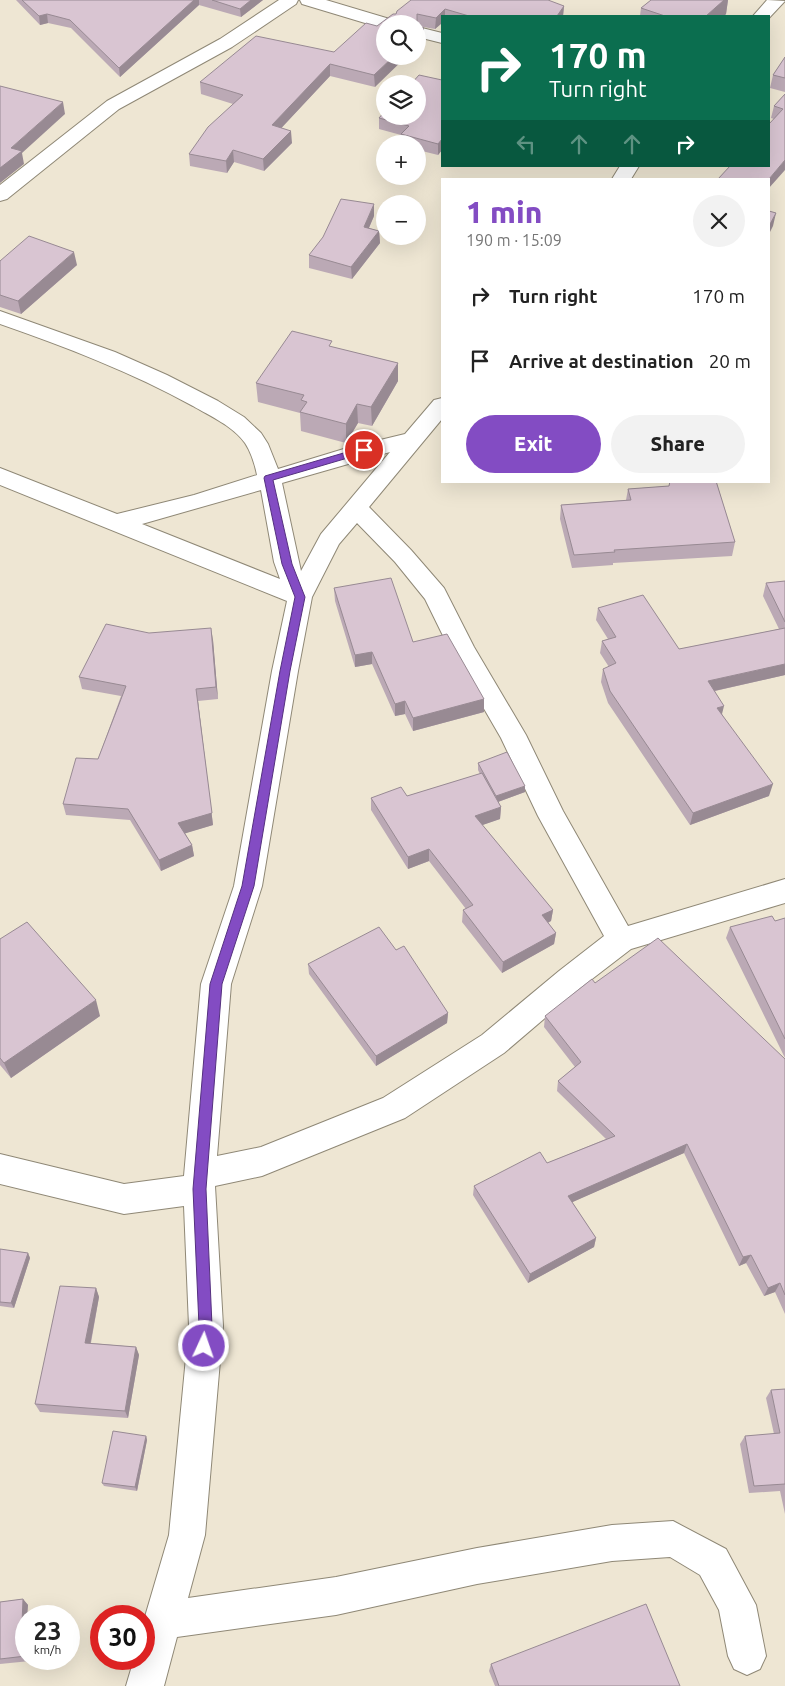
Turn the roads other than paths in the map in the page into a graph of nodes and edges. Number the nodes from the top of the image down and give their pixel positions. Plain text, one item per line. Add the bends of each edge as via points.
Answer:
1 (290, 0) edge
2 (308, 0) edge
3 (376, 21) edge
4 (426, 34) edge
5 (441, 38) edge
6 (629, 167) edge
7 (622, 178) edge
8 (0, 195) edge
9 (0, 317) edge
10 (441, 406) edge
11 (413, 440) junction
12 (0, 476) edge
13 (268, 478) junction
14 (356, 508) junction
15 (117, 522) junction
16 (300, 597) junction
17 (785, 891) edge
18 (621, 940) junction
19 (0, 1169) edge
20 (200, 1182) junction
21 (163, 1620) junction
22 (747, 1656) dead end
23 (145, 1686) edge

1 - 8 street via 226,42 113,105
2 - 3 street
4 - 5 street
6 - 7 street
9 - 13 street via 170,384 228,417 248,432 257,444
10 - 11 street
11 - 13 street via 364,450
11 - 14 street
12 - 15 street
13 - 15 street via 214,497
13 - 16 street via 287,564
14 - 16 street via 329,540
14 - 18 street via 435,594
15 - 16 street
16 - 20 street via 248,886 216,984
17 - 18 street
18 - 20 street via 493,1044 394,1108
19 - 20 street via 124,1199
20 - 21 street via 206,1326 187,1535
21 - 22 street via 336,1596 477,1566 612,1543 673,1539 713,1562 737,1605
21 - 23 street

